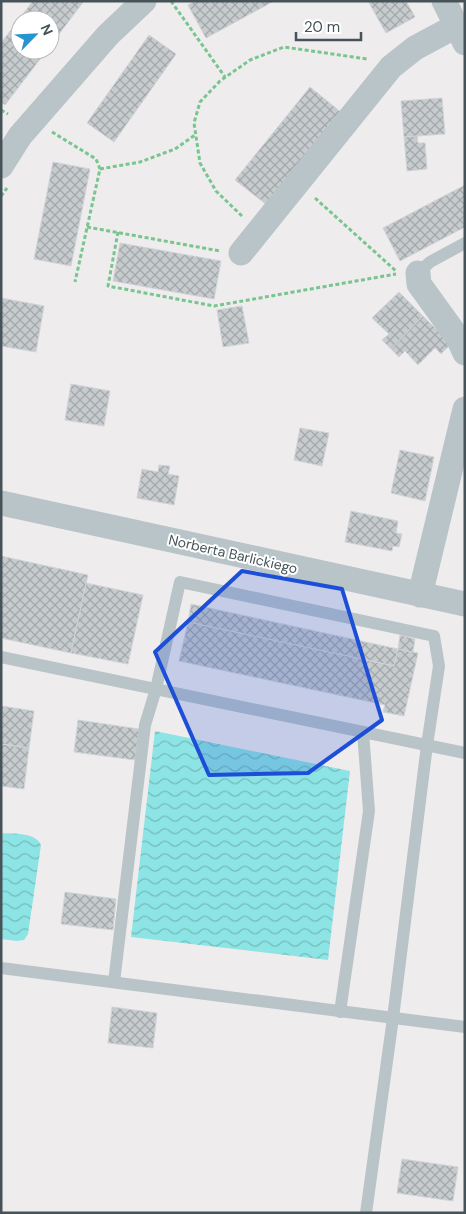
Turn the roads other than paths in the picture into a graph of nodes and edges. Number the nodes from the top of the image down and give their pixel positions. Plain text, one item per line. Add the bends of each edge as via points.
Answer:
1 (144, 1) edge
2 (456, 20) edge
3 (11, 132) edge
4 (1, 166) edge
5 (465, 243) edge
6 (242, 253) road end
7 (418, 273) joint
8 (465, 353) edge
9 (465, 409) edge
10 (1, 503) edge
11 (420, 595) junction
12 (465, 604) edge
13 (1, 657) edge
14 (156, 689) junction
15 (362, 732) junction
16 (427, 745) junction
17 (465, 753) edge
18 (1, 968) edge
19 (114, 982) junction
20 (340, 1012) junction
21 (393, 1018) junction
22 (465, 1027) edge
23 (366, 1213) edge

1 - 3 street
2 - 6 street via 391,67
3 - 4 street
5 - 7 lane via 430,262
7 - 8 street via 419,284
9 - 11 street
10 - 11 street, Norberta Barlickiego
11 - 12 street, Norberta Barlickiego
13 - 14 lane
14 - 15 lane
14 - 16 lane via 180,582 434,636 439,666
14 - 19 lane via 145,725
15 - 16 lane
15 - 20 lane via 369,811
16 - 17 lane
16 - 21 lane
18 - 19 lane
19 - 20 lane
20 - 21 lane
21 - 22 lane
21 - 23 lane

